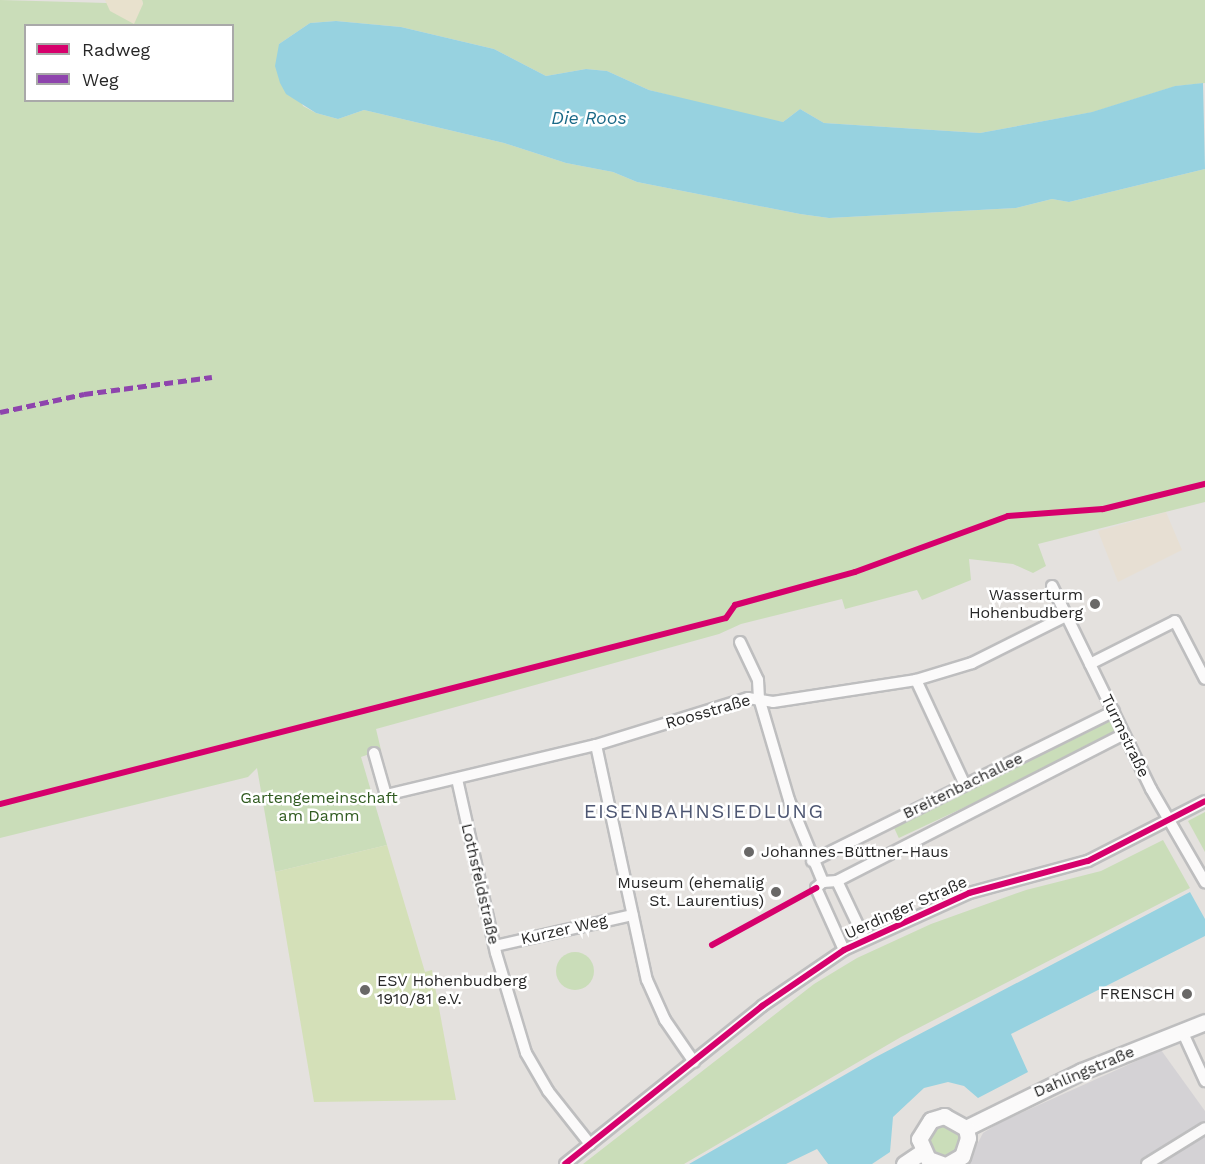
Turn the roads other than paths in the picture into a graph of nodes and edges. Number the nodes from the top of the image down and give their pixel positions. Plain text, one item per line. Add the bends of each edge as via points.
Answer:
1 (1052, 586) dead end
2 (1066, 616) junction
3 (740, 642) dead end
4 (1090, 664) junction
5 (1205, 679) edge
6 (916, 680) junction
7 (759, 698) junction
8 (1114, 711) junction
9 (1124, 734) junction
10 (596, 745) junction
11 (374, 753) dead end
12 (457, 779) junction
13 (965, 785) junction
14 (1205, 801) edge
15 (1171, 822) junction
16 (812, 861) junction
17 (837, 881) junction
18 (1205, 882) edge
19 (820, 885) junction
20 (633, 915) junction
21 (865, 940) junction
22 (495, 946) junction
23 (844, 950) junction
24 (1205, 1022) edge
25 (1183, 1033) junction
26 (694, 1062) junction
27 (1205, 1081) edge
28 (966, 1128) junction
29 (1205, 1128) edge
30 (590, 1144) junction
31 (922, 1152) junction
32 (565, 1164) edge
33 (904, 1164) edge
34 (942, 1164) edge
35 (949, 1164) edge
36 (1146, 1164) edge

1 - 2 street, Turmstraße
2 - 4 street, Turmstraße
2 - 6 street, Roosstraße via 972,663
3 - 7 street via 758,681
4 - 5 street via 1176,621
4 - 8 street, Turmstraße
6 - 7 street, Roosstraße via 773,702
6 - 13 street
7 - 10 street, Roosstraße via 748,698
7 - 16 street
8 - 9 street, Turmstraße
8 - 13 street, Breitenbachallee
9 - 15 street, Turmstraße
9 - 17 street, Breitenbachallee
10 - 12 street, Roosstraße
10 - 20 street
11 - 12 street, Roosstraße via 386,795
12 - 22 street, Lothsfeldstraße
13 - 16 street, Breitenbachallee
14 - 15 street, Uerdinger Straße
15 - 18 street, Turmstraße
15 - 21 street, Uerdinger Straße via 1088,861 969,893
16 - 19 street
17 - 19 street
17 - 21 street
19 - 23 street
20 - 22 street, Kurzer Weg
20 - 26 street via 654,1000
21 - 23 street, Uerdinger Straße
22 - 30 street, Lothsfeldstraße via 526,1053 548,1091
23 - 26 street, Uerdinger Straße via 762,1006
24 - 25 street, Dahlingstraße
25 - 27 street
25 - 28 street, Dahlingstraße via 1082,1071
26 - 30 street, Uerdinger Straße
28 - 31 street via 944,1116 931,1120 919,1139
28 - 35 street via 966,1149
29 - 36 street
30 - 32 street, Uerdinger Straße
31 - 33 street
31 - 34 street

